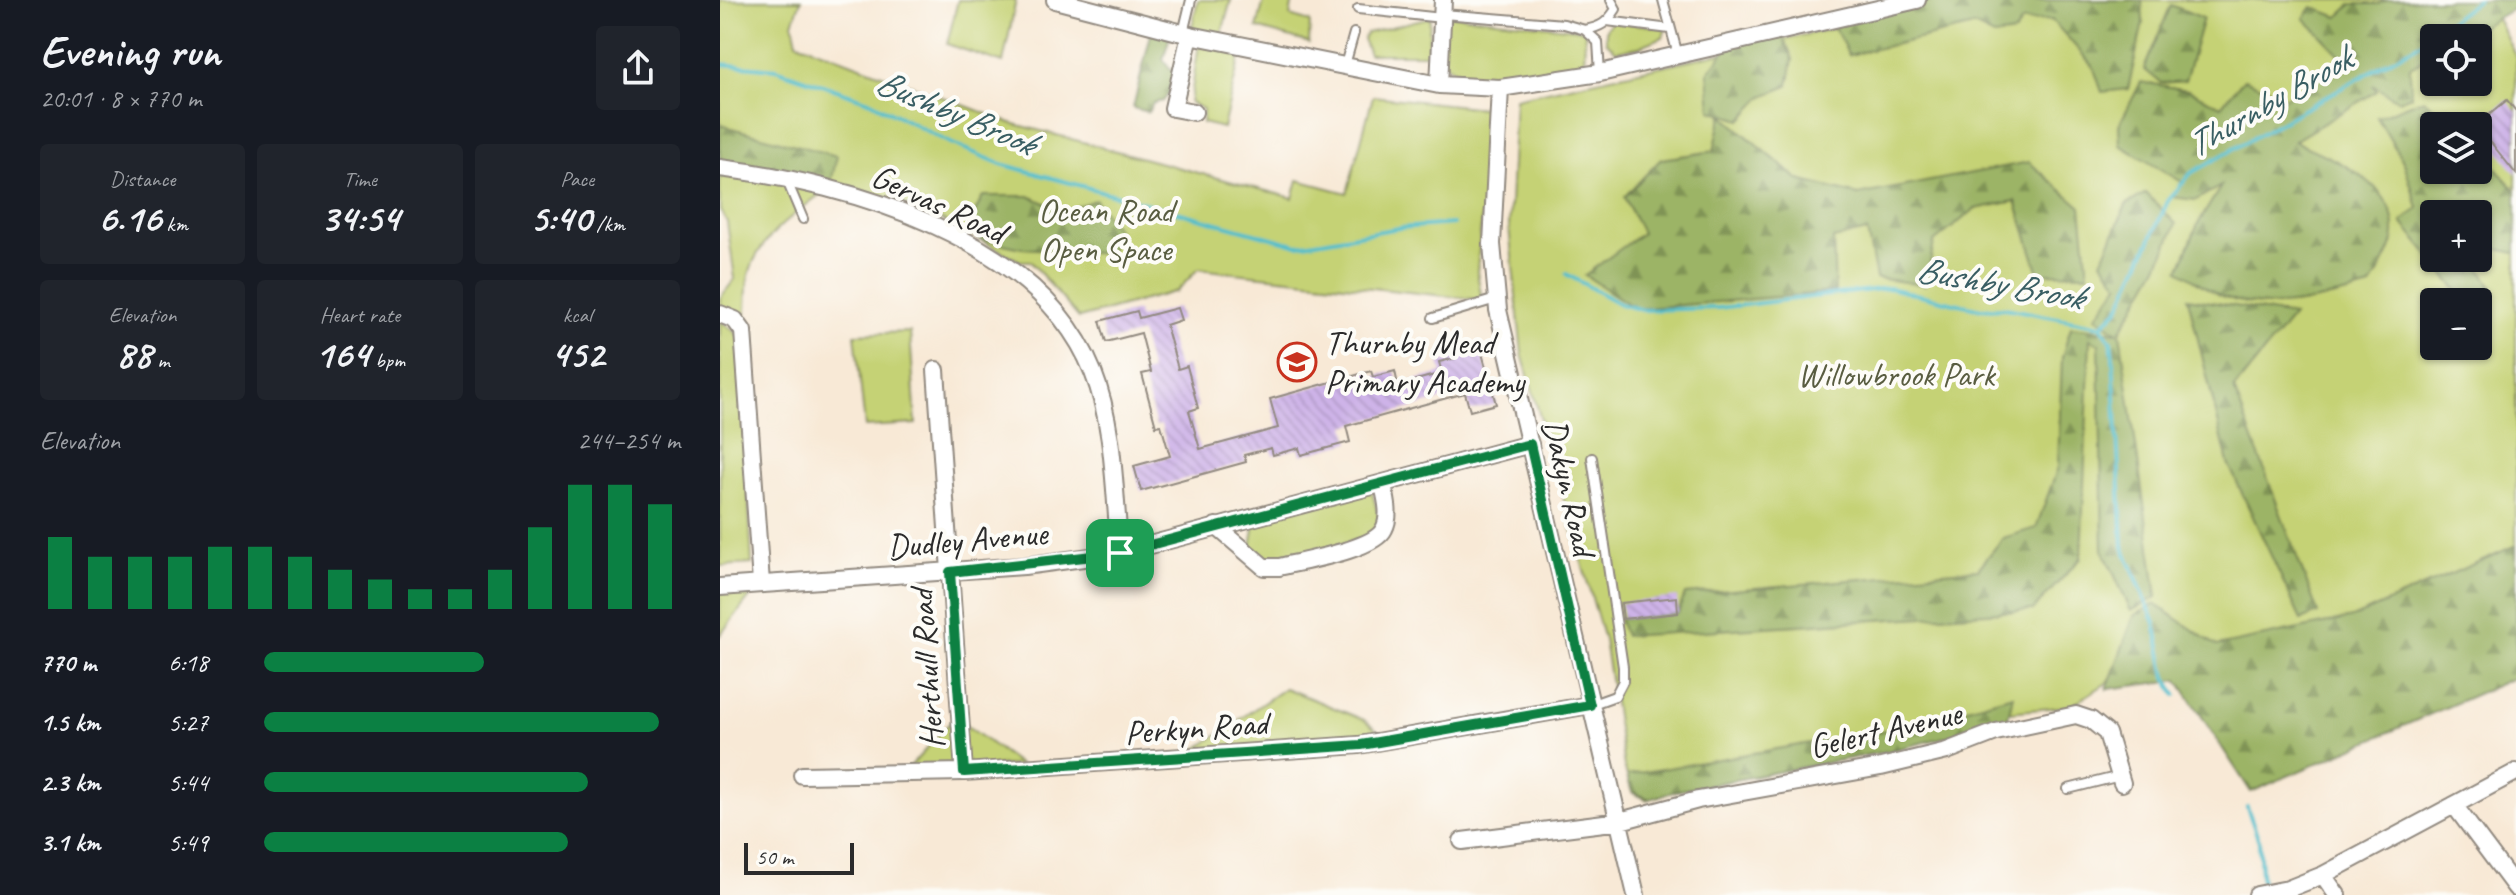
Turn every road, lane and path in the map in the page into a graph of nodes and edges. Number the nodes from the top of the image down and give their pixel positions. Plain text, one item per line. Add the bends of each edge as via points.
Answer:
1 (1055, 0) edge
2 (1191, 0) edge
3 (1611, 0) edge
4 (1663, 0) edge
5 (1917, 0) edge
6 (1358, 9) dead end
7 (1442, 11) edge
8 (1607, 21) junction
9 (1670, 29) junction
10 (1585, 30) junction
11 (1354, 33) dead end
12 (1186, 34) junction
13 (1678, 56) junction
14 (1345, 65) junction
15 (1600, 73) junction
16 (1439, 85) junction
17 (1500, 88) junction
18 (1194, 112) dead end
19 (720, 168) edge
20 (785, 177) junction
21 (803, 219) dead end
22 (1496, 299) junction
23 (720, 314) edge
24 (1433, 318) dead end
25 (936, 370) dead end
26 (1530, 444) junction
27 (1592, 458) dead end
28 (1383, 485) junction
29 (1216, 526) junction
30 (1120, 553) junction
31 (950, 572) junction
32 (761, 583) junction
33 (720, 587) edge
34 (1590, 705) junction
35 (964, 772) junction
36 (2516, 772) edge
37 (802, 775) dead end
38 (2121, 780) joint
39 (2068, 789) dead end
40 (2454, 805) junction
41 (1620, 821) junction
42 (1462, 841) dead end
43 (2323, 875) junction
44 (2516, 888) edge
45 (2262, 894) edge
46 (1636, 895) edge
47 (2337, 895) edge

1 - 12 street
2 - 12 lane
3 - 8 lane via 1616,9
4 - 9 lane
5 - 13 street
6 - 7 lane
7 - 10 lane
7 - 16 street
8 - 9 lane
8 - 10 lane
9 - 13 lane
10 - 15 lane via 1598,42
11 - 14 lane
12 - 14 street
12 - 18 street via 1166,106
13 - 15 street
14 - 16 street
15 - 17 street
16 - 17 street
17 - 22 street, Dakyn Road via 1492,244
19 - 20 street, Gervas Road
20 - 21 lane
20 - 30 street, Gervas Road via 911,216 1026,280 1055,308 1086,357 1102,400
22 - 24 lane
22 - 26 street, Dakyn Road
23 - 32 street via 735,320 743,331
25 - 31 street, Herthull Road
26 - 28 street, Dudley Avenue
26 - 34 street, Dakyn Road
27 - 34 lane via 1623,681 1615,696
28 - 29 street, Dudley Avenue
28 - 29 street via 1388,503 1385,528 1373,541 1279,567 1264,567
29 - 30 street, Dudley Avenue
30 - 31 street, Dudley Avenue
31 - 32 street, Dudley Avenue
31 - 35 street, Herthull Road
32 - 33 street, Dudley Avenue
34 - 35 street, Perkyn Road via 1361,745
34 - 41 street, Dakyn Road
35 - 37 street, Perkyn Road
36 - 40 street
38 - 39 lane
38 - 41 street, Gelert Avenue via 2107,733 2076,715 1996,732 1881,767 1756,788
40 - 43 street
40 - 44 street
41 - 42 street, Gelert Avenue
41 - 46 street, Dakyn Road
43 - 45 street
43 - 47 street

